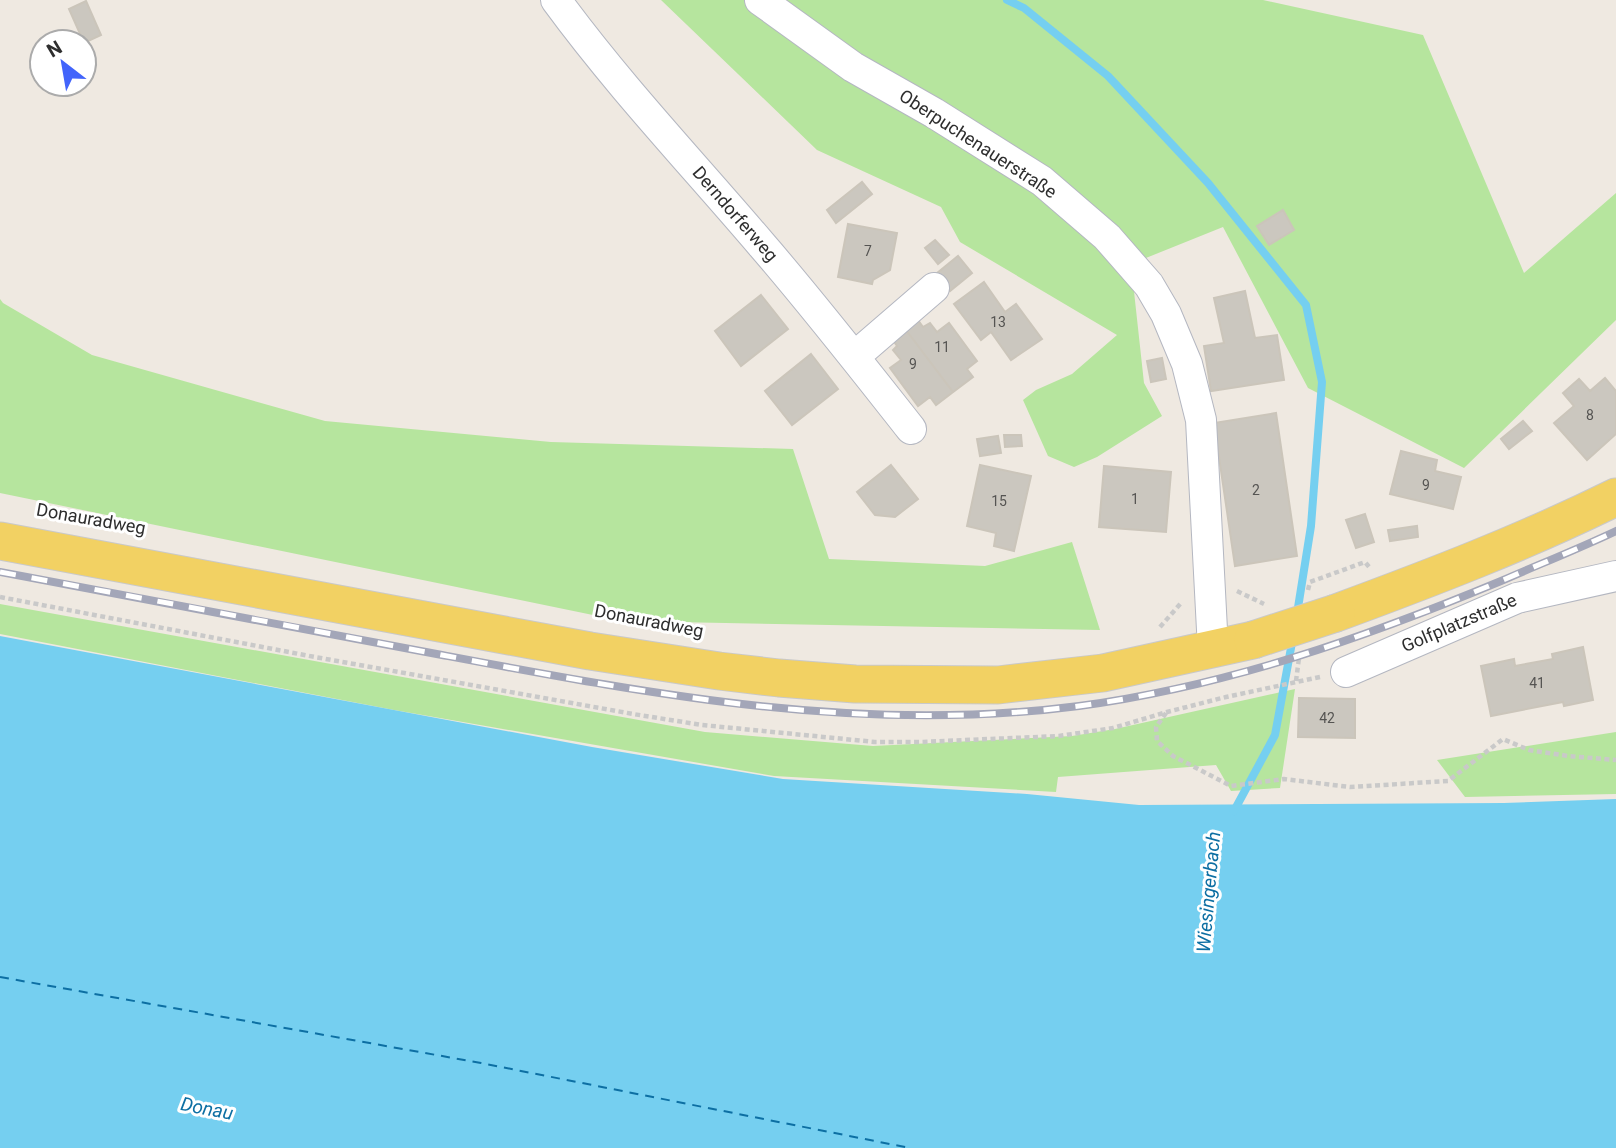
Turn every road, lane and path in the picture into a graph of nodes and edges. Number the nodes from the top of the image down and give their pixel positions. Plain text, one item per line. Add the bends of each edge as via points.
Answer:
1 (556, 0) edge
2 (760, 0) edge
3 (934, 288) dead end
4 (854, 357) junction
5 (911, 429) dead end
6 (1616, 497) edge
7 (0, 541) edge
8 (1365, 562) dead end
9 (1616, 576) edge
10 (1310, 582) dead end
11 (1210, 586) junction
12 (0, 597) edge
13 (1266, 604) dead end
14 (1159, 627) dead end
15 (1213, 649) junction
16 (1346, 672) dead end
17 (1296, 681) dead end
18 (1167, 712) junction
19 (1616, 760) edge

1 - 4 street, Derndorferweg
2 - 11 street, Oberpuchenauerstraße via 853,67 1042,181 1107,237 1149,285 1187,364 1201,420
3 - 4 street
4 - 5 street, Derndorferweg
6 - 15 main road, bridge via 1336,614
7 - 15 main road via 590,651 779,678 855,684 998,685 1103,673
8 - 10 path
9 - 16 street, Golfplatzstraße via 1517,598
11 - 13 path via 1225,586
11 - 14 path via 1187,596
11 - 15 street, Oberpuchenauerstraße
12 - 18 path via 328,660 728,728 920,742 1059,736 1113,728
17 - 18 path
18 - 19 path via 1156,727 1157,741 1173,756 1231,786 1284,779 1350,787 1448,781 1503,739 1529,750

